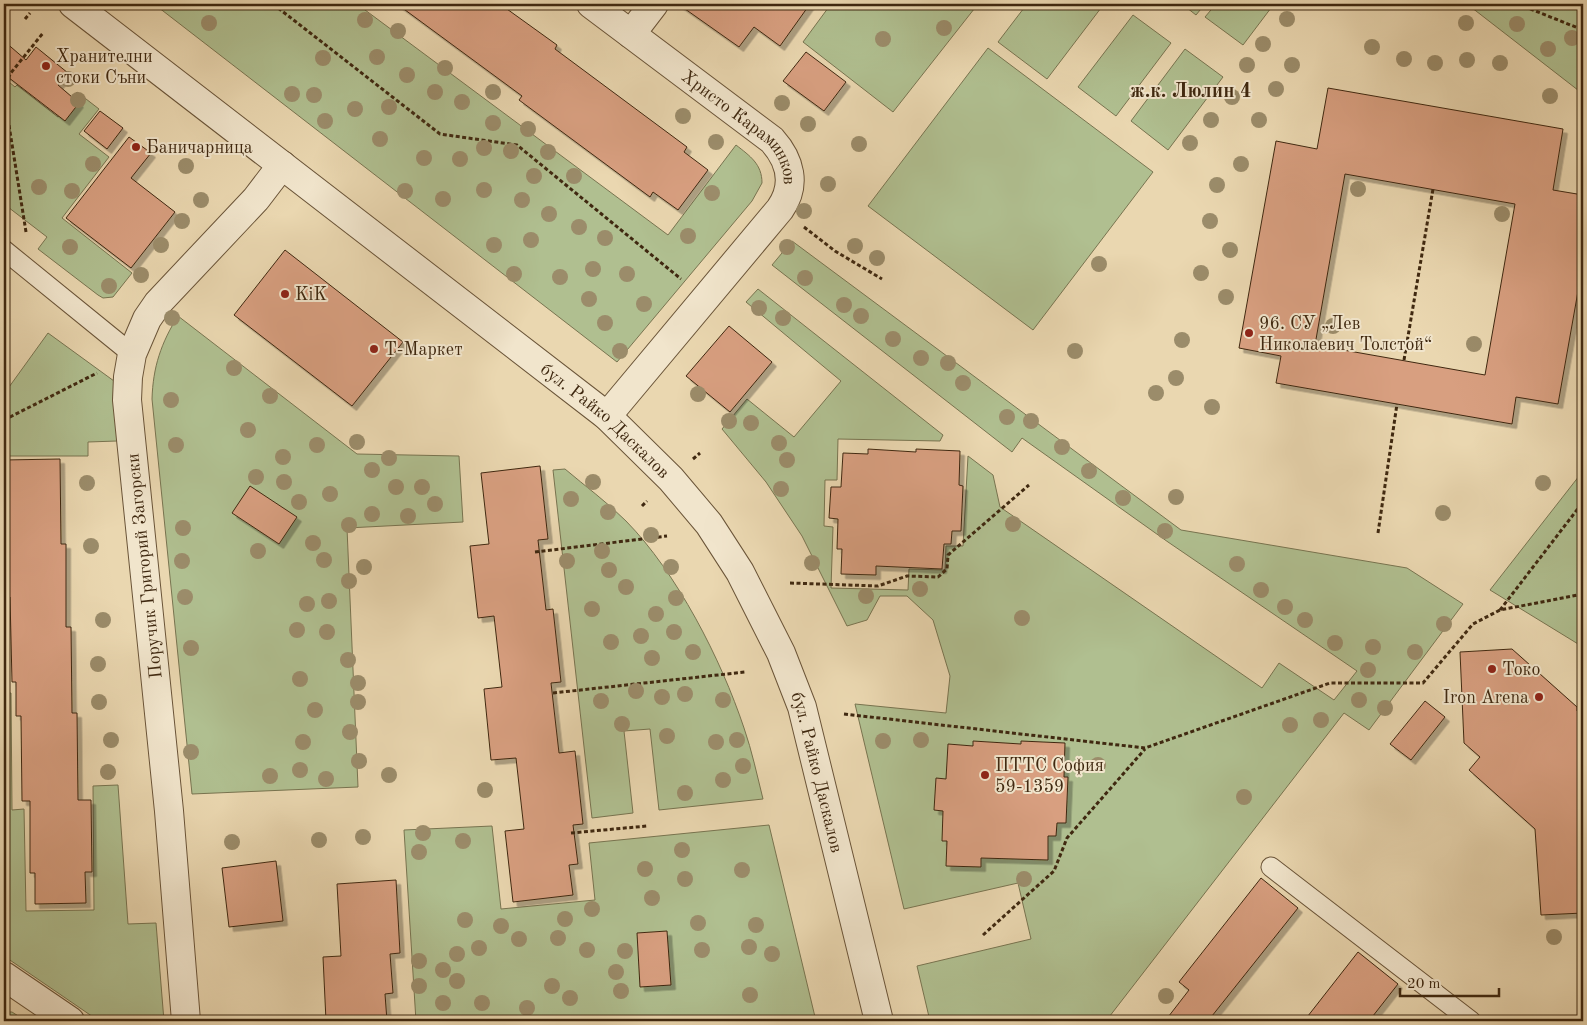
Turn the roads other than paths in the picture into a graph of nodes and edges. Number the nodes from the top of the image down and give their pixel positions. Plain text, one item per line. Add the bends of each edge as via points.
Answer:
1 (73, 4) edge
2 (591, 4) edge
3 (654, 4) edge
4 (632, 34) junction
5 (282, 165) junction
6 (4, 250) edge
7 (132, 354) junction
8 (607, 416) junction
9 (1271, 867) dead end
10 (4, 976) edge
11 (70, 1021) edge
12 (186, 1021) edge
13 (879, 1021) edge
14 (1471, 1021) edge

1 - 5 street, бул. Райко Даскалов
2 - 4 street, Христо Караминков
3 - 4 street
4 - 8 street, Христо Караминков via 772,140 784,153 790,187 780,209
5 - 7 street, Поручик Григорий Загорски via 256,199 158,303 147,319
5 - 8 street, бул. Райко Даскалов
6 - 7 lane
7 - 12 street, Поручик Григорий Загорски via 127,400 169,811
8 - 13 street, бул. Райко Даскалов via 671,479 709,524 740,572 781,653 802,707
9 - 14 lane
10 - 11 street

